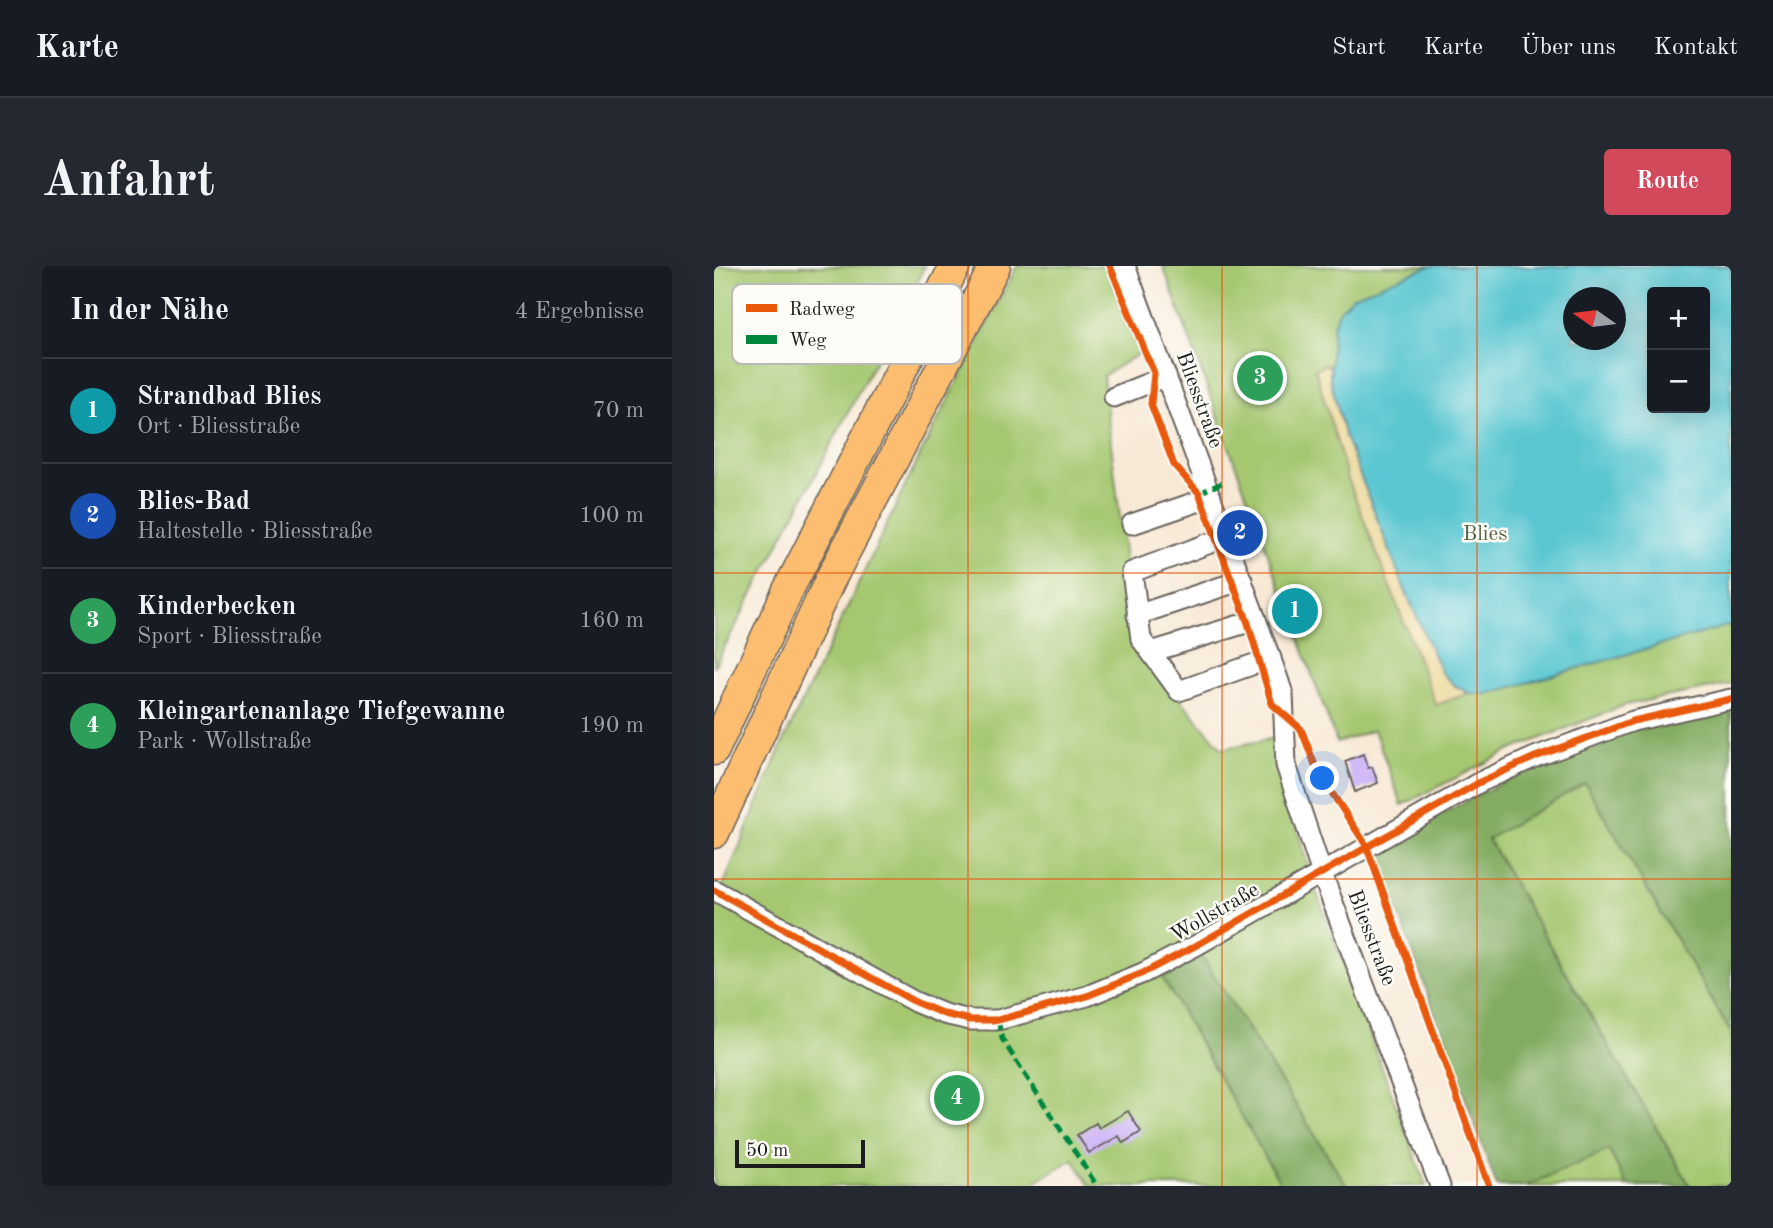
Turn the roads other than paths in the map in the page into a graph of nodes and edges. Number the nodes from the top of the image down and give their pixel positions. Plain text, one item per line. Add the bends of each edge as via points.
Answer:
1 (955, 266) edge
2 (995, 266) edge
3 (1125, 266) edge
4 (946, 284) edge
5 (962, 329) edge
6 (904, 364) edge
7 (944, 364) edge
8 (1166, 376) junction
9 (1114, 397) dead end
10 (1211, 497) junction
11 (1132, 524) dead end
12 (1226, 537) junction
13 (1241, 580) junction
14 (1137, 615) junction
15 (1256, 620) junction
16 (1151, 652) junction
17 (1270, 658) junction
18 (1731, 699) edge
19 (714, 750) edge
20 (714, 833) edge
21 (1321, 871) junction
22 (714, 890) edge
23 (1440, 1186) edge

1 - 4 highway
2 - 5 highway
3 - 8 street, Bliesstraße
6 - 19 highway via 788,590
7 - 20 highway via 830,580
8 - 9 street
8 - 10 street, Bliesstraße
10 - 11 street
10 - 12 street, Bliesstraße
12 - 13 street, Bliesstraße
12 - 14 street via 1132,572
13 - 14 street
13 - 15 street, Bliesstraße
14 - 16 street via 1141,639
15 - 16 street
15 - 17 street, Bliesstraße
16 - 17 street via 1179,691
17 - 21 street, Bliesstraße via 1283,694 1286,765
18 - 21 street, Wollstraße via 1633,721 1535,757 1480,782
21 - 22 street, Wollstraße via 1143,973 1087,996 998,1020 957,1017 915,1002
21 - 23 street, Bliesstraße

